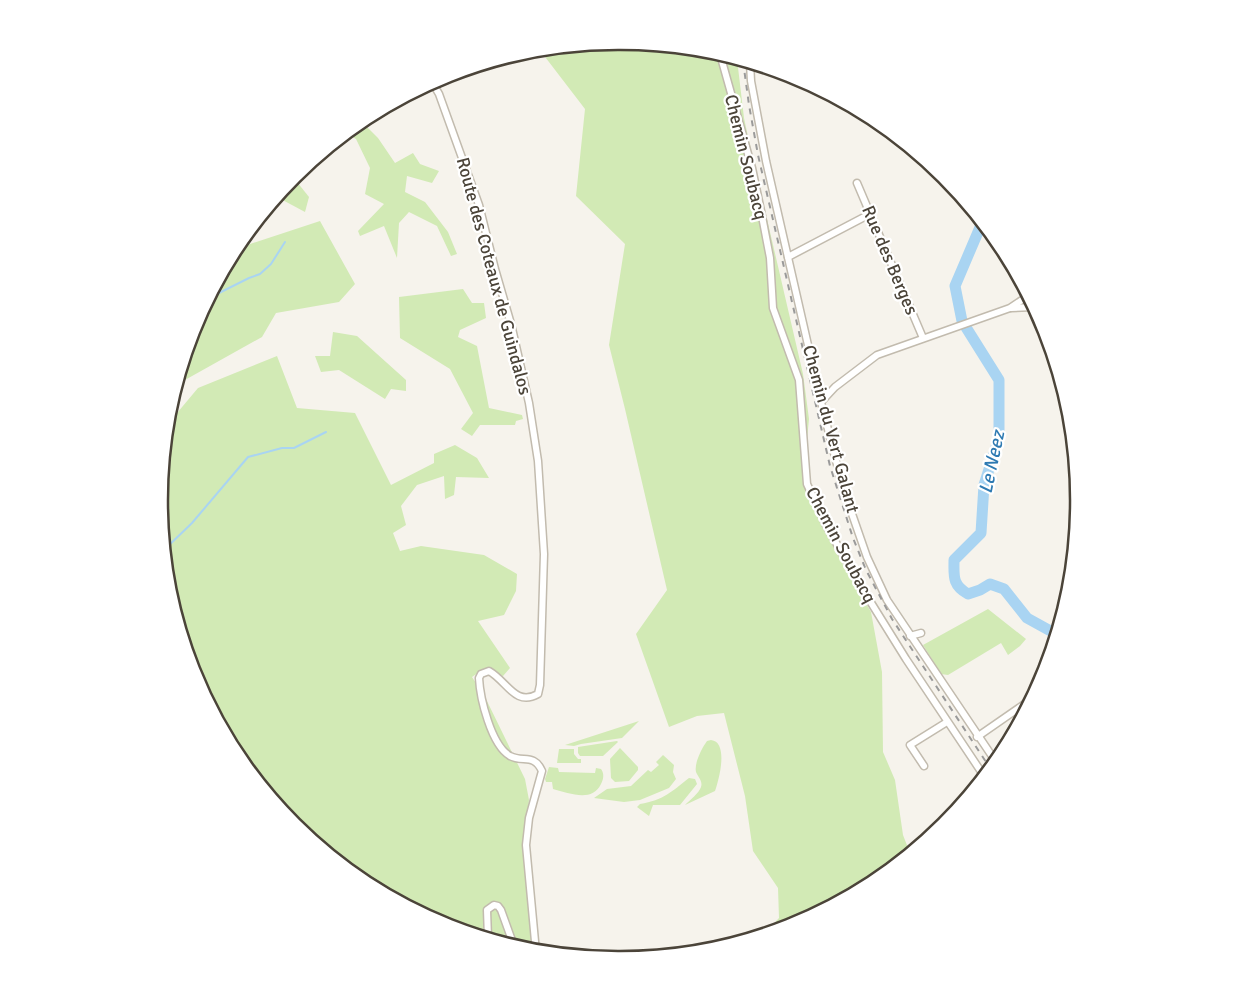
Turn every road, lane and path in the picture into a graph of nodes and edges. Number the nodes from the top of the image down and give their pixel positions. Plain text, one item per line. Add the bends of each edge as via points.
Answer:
1 (722, 62) edge
2 (750, 70) edge
3 (436, 89) edge
4 (857, 183) dead end
5 (870, 214) junction
6 (788, 257) junction
7 (1022, 300) edge
8 (1026, 307) edge
9 (1010, 308) junction
10 (923, 338) junction
11 (822, 402) junction
12 (921, 633) dead end
13 (910, 636) junction
14 (1019, 708) edge
15 (947, 722) junction
16 (977, 737) junction
17 (991, 755) edge
18 (924, 766) dead end
19 (980, 770) edge
20 (488, 931) edge
21 (511, 938) edge
22 (535, 943) edge

1 - 15 street, Chemin Soubacq via 761,211 770,258 773,308 799,380 807,484 860,585
2 - 6 street, Chemin du Vert Galant via 766,161
3 - 22 street, Route des Coteaux de Guindalos via 479,205 511,324 538,462 544,554 538,694 522,698 489,671 479,678 487,717 502,751 511,757 534,760 542,771 529,818 526,845
4 - 5 street, Rue des Berges
5 - 6 street
5 - 10 street, Rue des Berges
6 - 11 street, Chemin du Vert Galant
7 - 9 street
8 - 9 street
9 - 10 street
10 - 11 street via 877,355 834,387
11 - 13 street, Chemin du Vert Galant via 843,488 867,558 887,600
12 - 13 street
13 - 16 street, Chemin du Vert Galant
14 - 16 street
15 - 18 street via 910,745
15 - 19 street, Chemin Soubacq
16 - 17 street, Chemin du Vert Galant
20 - 21 street via 487,910 498,906

